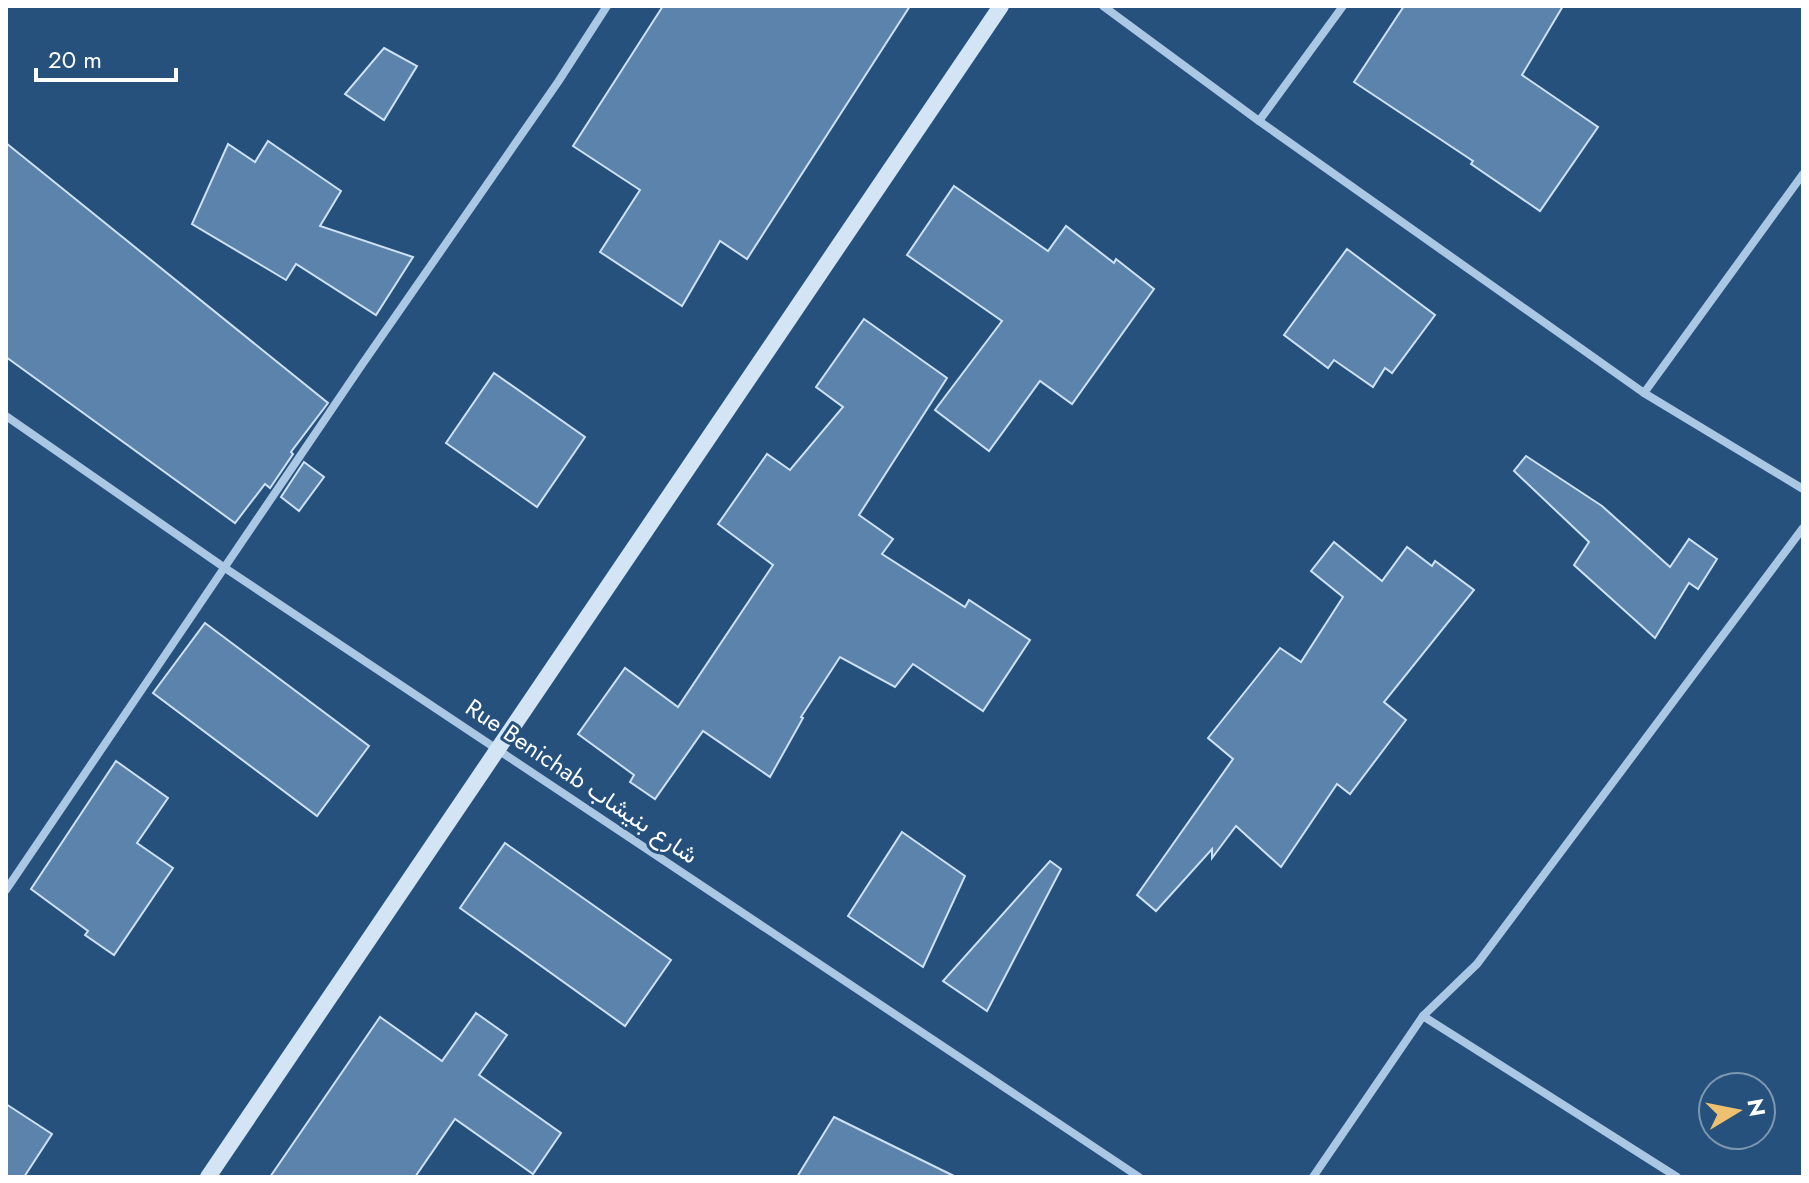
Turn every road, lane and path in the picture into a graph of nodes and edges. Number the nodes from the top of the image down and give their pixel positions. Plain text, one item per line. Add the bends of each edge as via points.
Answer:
1 (607, 6) edge
2 (1001, 6) edge
3 (1103, 6) edge
4 (1343, 6) edge
5 (1259, 121) junction
6 (1803, 174) edge
7 (1644, 393) junction
8 (6, 416) edge
9 (1803, 489) edge
10 (1803, 528) edge
11 (225, 568) junction
12 (498, 749) junction
13 (6, 890) edge
14 (1423, 1016) junction
15 (208, 1177) edge
16 (1139, 1177) edge
17 (1313, 1177) edge
18 (1677, 1177) edge

1 - 11 street
2 - 12 street
3 - 5 street
4 - 5 street
5 - 7 street
6 - 7 street
7 - 9 street
8 - 11 street, Rue Benichab شارع بنيشاب
10 - 14 street via 1477,964
11 - 12 street, Rue Benichab شارع بنيشاب
11 - 13 street
12 - 15 street
12 - 16 street, Rue Benichab شارع بنيشاب
14 - 17 street
14 - 18 street

